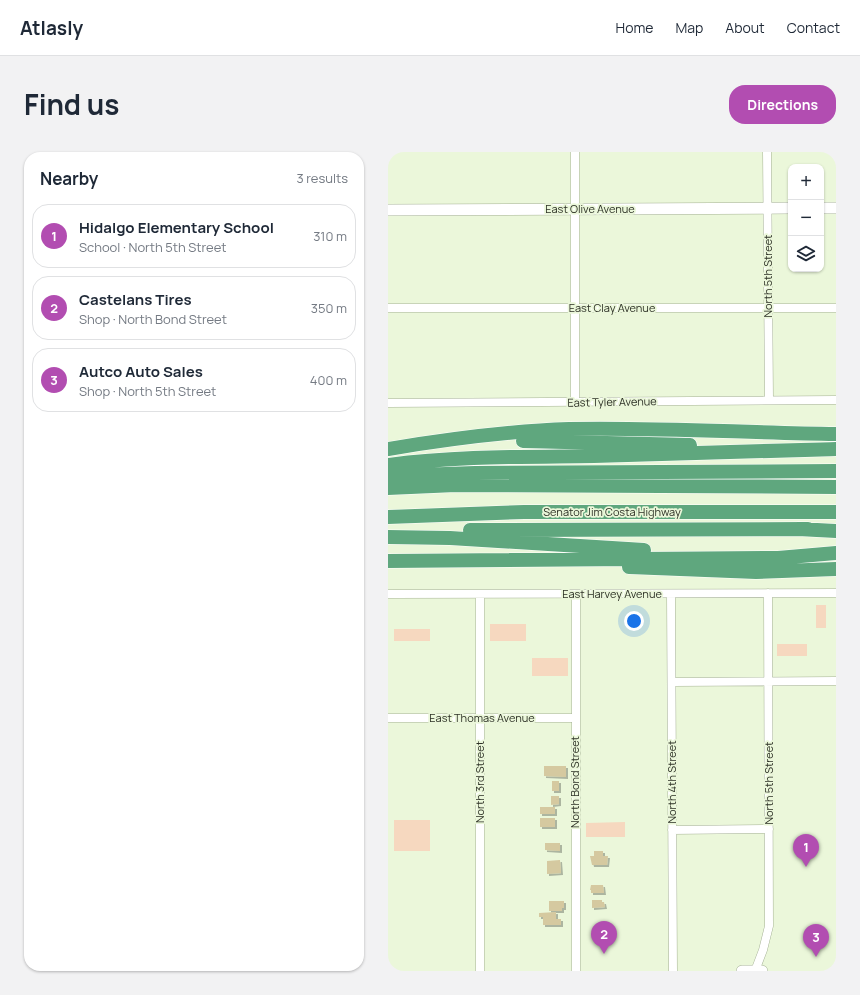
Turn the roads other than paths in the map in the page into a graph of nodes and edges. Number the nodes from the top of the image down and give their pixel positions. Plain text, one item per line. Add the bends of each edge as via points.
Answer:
1 (575, 152) edge
2 (767, 152) edge
3 (768, 208) junction
4 (788, 208) edge
5 (824, 208) edge
6 (836, 208) edge
7 (388, 210) edge
8 (575, 210) junction
9 (388, 308) edge
10 (575, 308) junction
11 (768, 308) junction
12 (836, 308) edge
13 (769, 400) junction
14 (836, 400) edge
15 (388, 402) edge
16 (575, 402) junction
17 (836, 434) edge
18 (388, 449) edge
19 (836, 449) edge
20 (796, 450) junction
21 (388, 454) edge
22 (388, 466) edge
23 (836, 471) edge
24 (388, 476) edge
25 (836, 481) edge
26 (778, 486) junction
27 (836, 487) edge
28 (388, 488) edge
29 (592, 512) junction
30 (836, 512) edge
31 (388, 517) edge
32 (808, 529) junction
33 (836, 531) edge
34 (388, 532) edge
35 (388, 537) edge
36 (834, 553) edge
37 (388, 561) edge
38 (491, 561) junction
39 (836, 569) edge
40 (836, 593) edge
41 (388, 594) edge
42 (480, 594) junction
43 (576, 594) junction
44 (671, 594) junction
45 (768, 594) junction
46 (836, 681) edge
47 (672, 682) junction
48 (768, 682) junction
49 (388, 718) edge
50 (480, 718) junction
51 (575, 718) junction
52 (672, 830) junction
53 (769, 830) junction
54 (480, 971) edge
55 (576, 971) edge
56 (673, 971) edge
57 (742, 971) edge
58 (755, 971) edge
59 (762, 971) edge

1 - 8 street
2 - 3 street, North 5th Street
3 - 4 main road, East Olive Avenue
3 - 8 main road, East Olive Avenue
3 - 11 street, North 5th Street
5 - 6 main road
7 - 8 main road, East Olive Avenue
8 - 10 street
9 - 10 street, East Clay Avenue
10 - 11 street, East Clay Avenue
10 - 16 street
11 - 12 street, East Clay Avenue
11 - 13 street, North 5th Street
13 - 14 street, East Tyler Avenue
13 - 16 street, East Tyler Avenue
15 - 16 street, East Tyler Avenue
17 - 18 highway via 568,429 485,436
19 - 20 highway
20 - 21 highway via 529,441 483,443
20 - 22 highway via 447,459
23 - 24 highway via 475,473
25 - 26 highway
26 - 27 highway
26 - 28 highway via 456,485
29 - 30 highway, Senator Jim Costa Highway
29 - 31 highway, Senator Jim Costa Highway
29 - 32 highway
32 - 33 highway
32 - 34 highway
35 - 36 highway via 450,538 708,553
36 - 38 highway via 778,558
37 - 38 highway
38 - 39 highway via 730,572
40 - 45 street, East Harvey Avenue
41 - 42 street, East Harvey Avenue
42 - 43 street, East Harvey Avenue
42 - 50 street, North 3rd Street
43 - 44 street, East Harvey Avenue
43 - 51 street, North Bond Street
44 - 45 street, East Harvey Avenue
44 - 47 street, North 4th Street
45 - 48 street, North 5th Street
46 - 48 street
47 - 48 street
47 - 52 street, North 4th Street
48 - 53 street, North 5th Street
49 - 50 street, East Thomas Avenue
50 - 51 street, East Thomas Avenue
50 - 54 street, North 3rd Street
51 - 55 street, North Bond Street
52 - 53 street
52 - 56 street, North 4th Street
53 - 58 street, North 5th Street via 769,926 764,950
57 - 58 main road
58 - 59 main road

